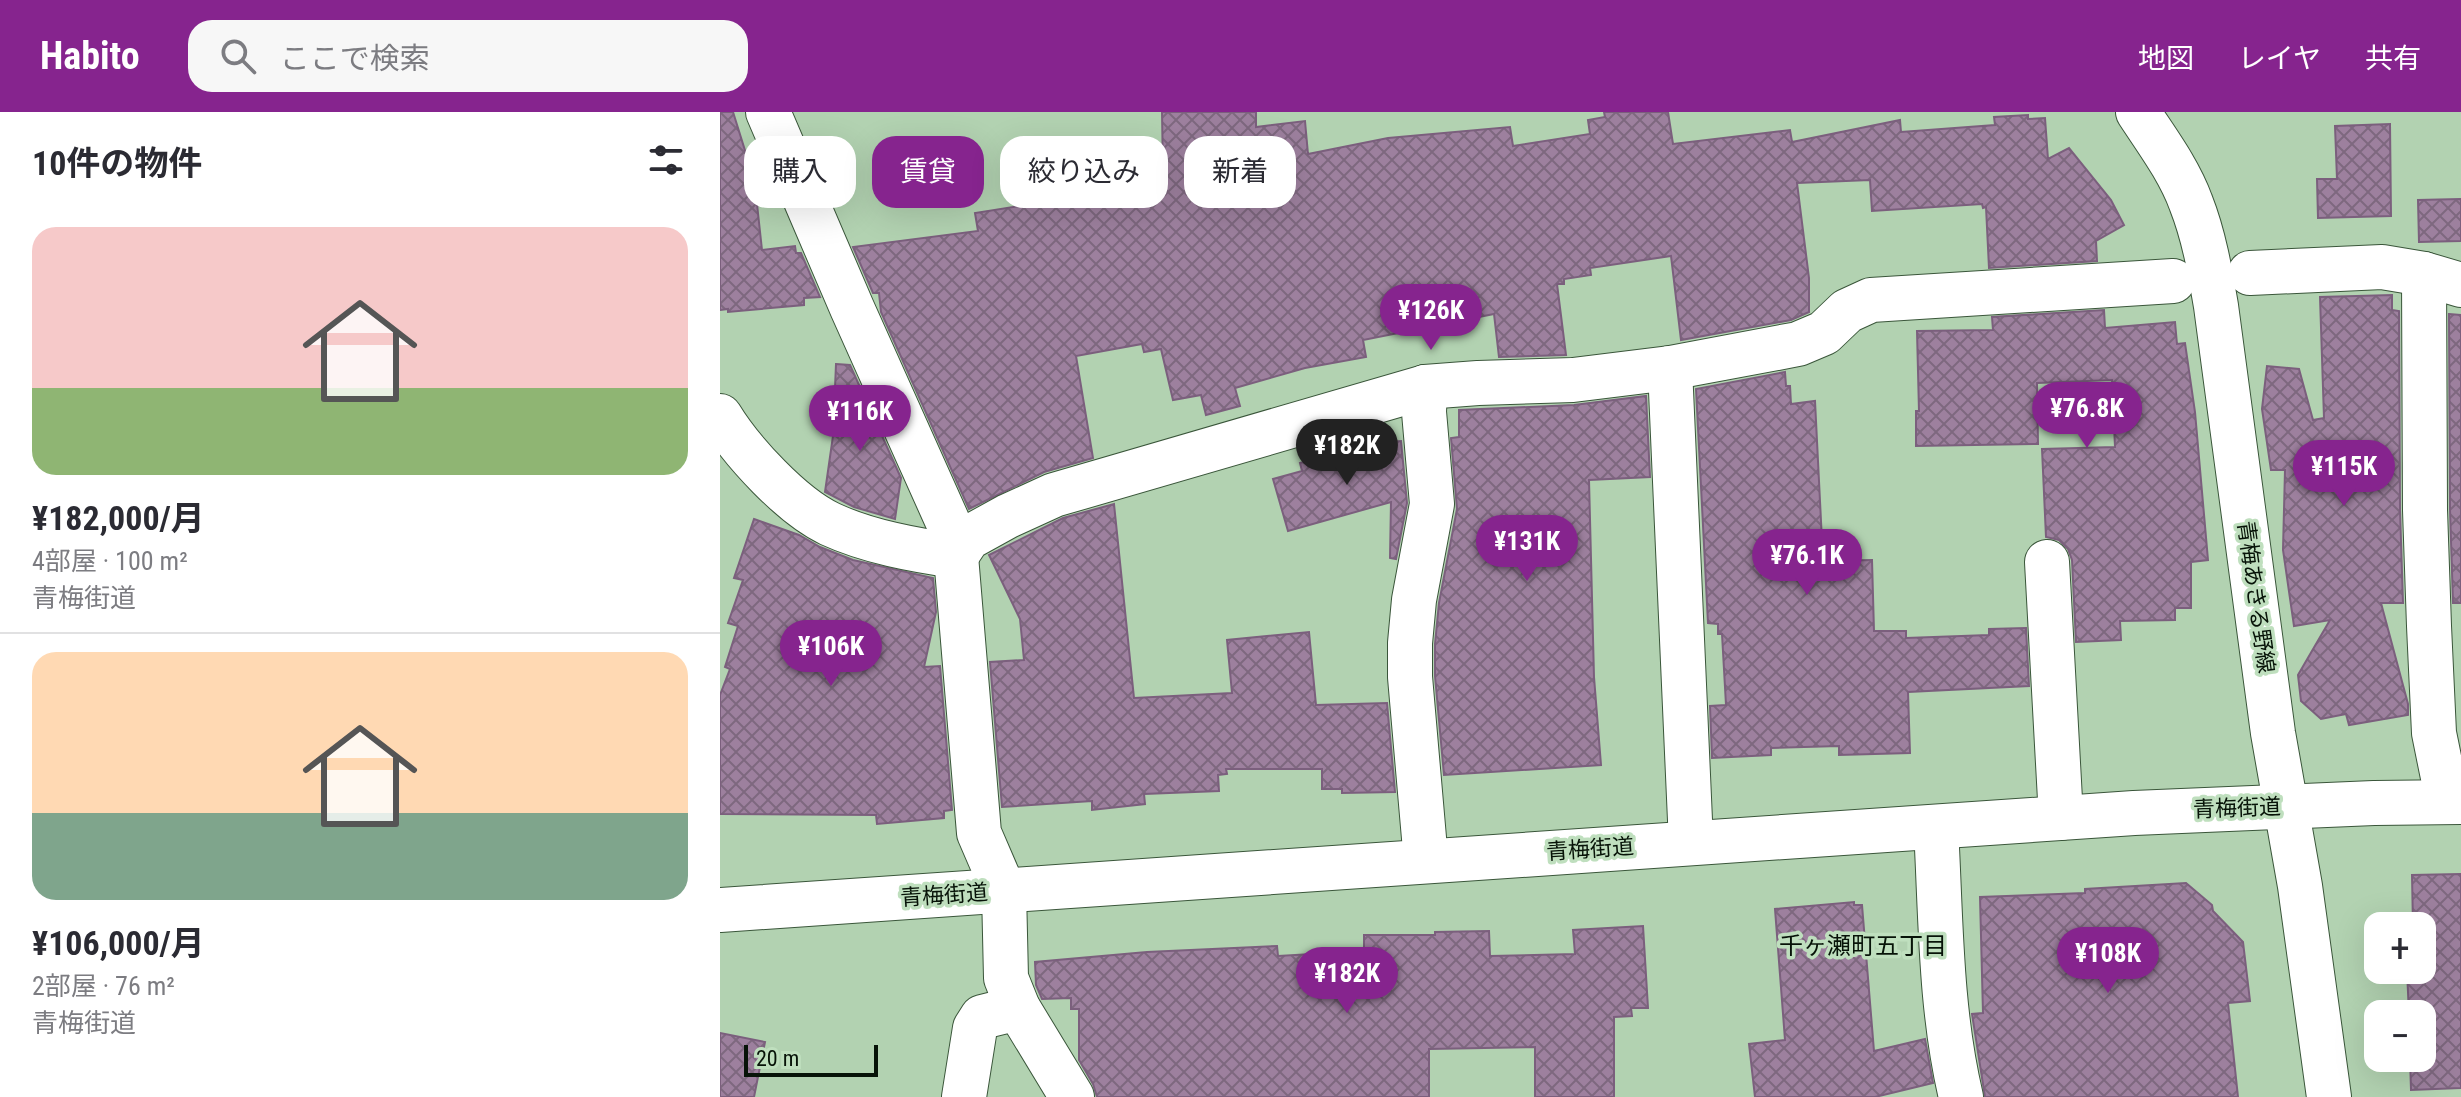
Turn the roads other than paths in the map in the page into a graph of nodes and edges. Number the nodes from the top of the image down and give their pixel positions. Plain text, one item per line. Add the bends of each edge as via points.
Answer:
1 (768, 112) edge
2 (2138, 112) edge
3 (2250, 273) dead end
4 (2442, 279) edge
5 (2173, 281) dead end
6 (1670, 368) junction
7 (1425, 387) junction
8 (720, 416) edge
9 (956, 556) junction
10 (2047, 562) dead end
11 (2454, 802) edge
12 (2287, 806) junction
13 (2061, 818) junction
14 (1936, 828) junction
15 (1691, 843) junction
16 (1426, 861) junction
17 (1004, 891) junction
18 (720, 910) edge
19 (1018, 1008) junction
20 (964, 1097) edge
21 (1072, 1097) edge
22 (1961, 1097) edge
23 (2329, 1097) edge

1 - 9 street via 951,529
2 - 12 street, 青梅あきる野線 via 2190,201 2205,248
3 - 4 street via 2382,267
4 - 11 street via 2425,510 2434,733
5 - 6 street via 1871,300 1847,311 1824,333 1798,344
6 - 7 street via 1573,380
6 - 15 street
7 - 9 street via 1054,495 968,538
7 - 16 street via 1432,504 1414,600 1410,677
8 - 9 street via 769,475 828,523 865,537
9 - 17 street via 979,833
10 - 13 street
11 - 12 street, 青梅街道
12 - 13 street, 青梅街道
12 - 23 street, 青梅あきる野線
13 - 14 street, 青梅街道
14 - 15 street, 青梅街道
14 - 22 street via 1946,1016
15 - 16 street, 青梅街道
16 - 17 street, 青梅街道
17 - 18 street, 青梅街道
17 - 19 street via 1006,978
19 - 20 street via 982,1017 975,1028
19 - 21 street

